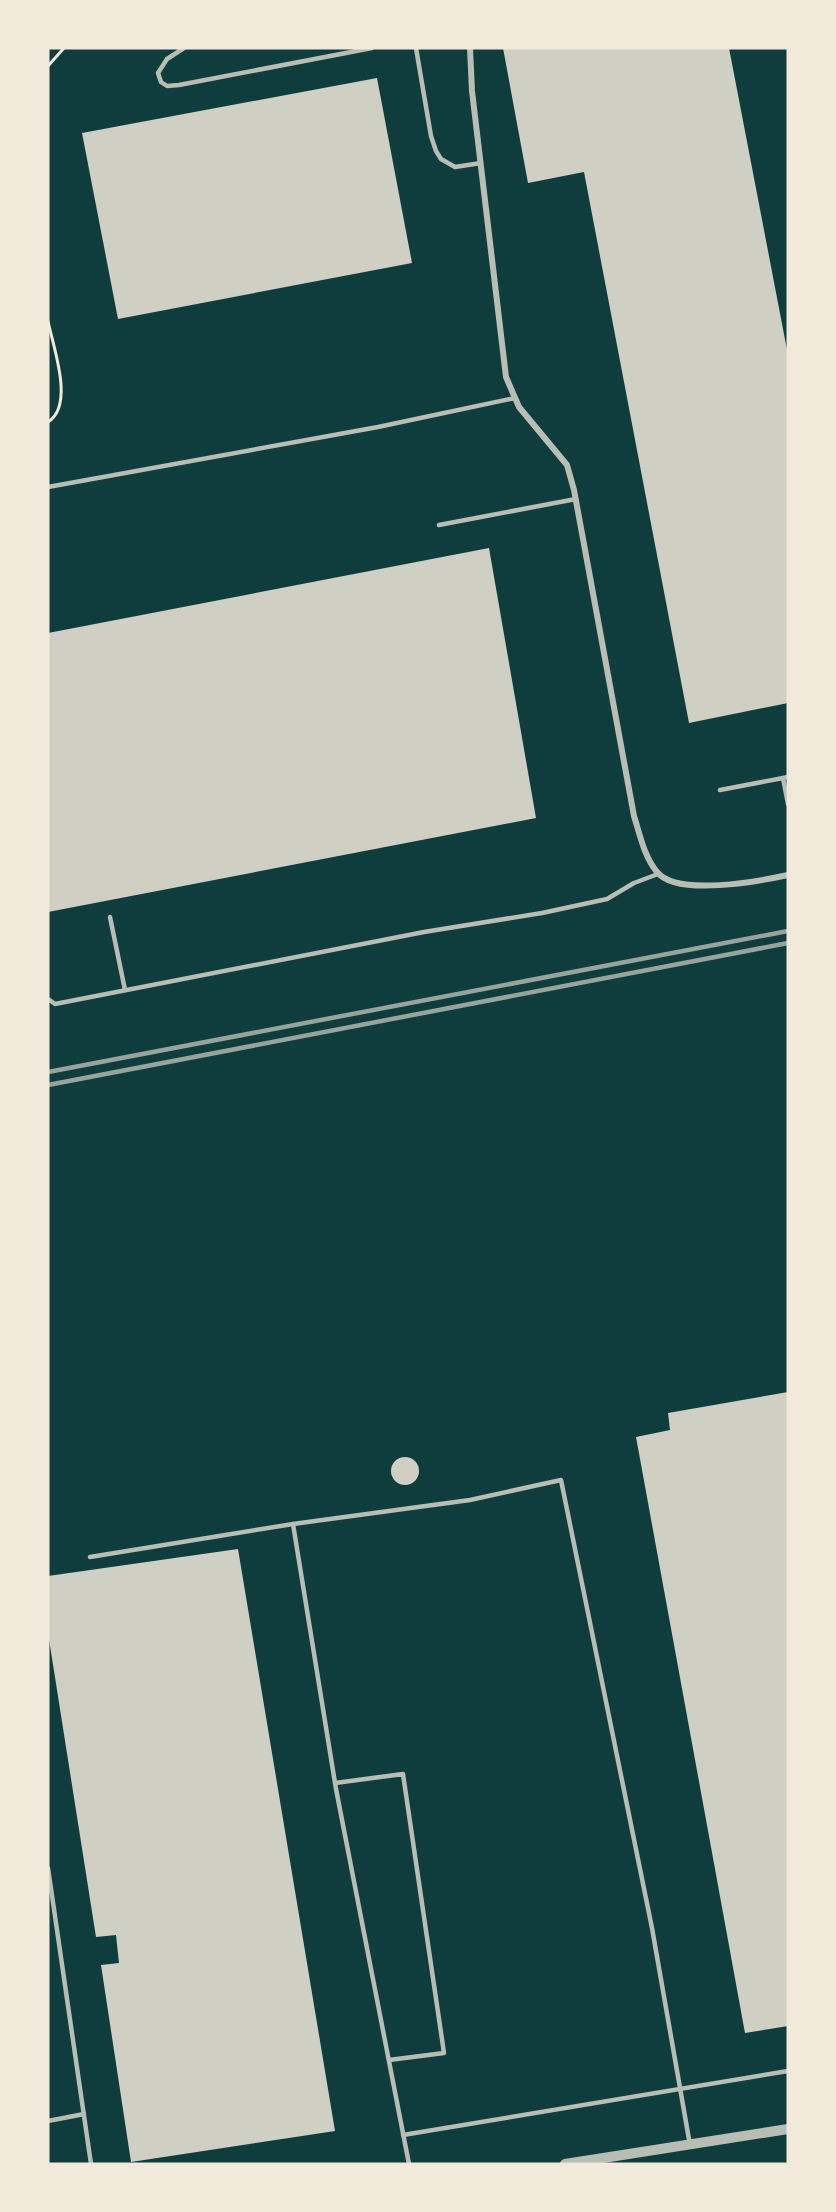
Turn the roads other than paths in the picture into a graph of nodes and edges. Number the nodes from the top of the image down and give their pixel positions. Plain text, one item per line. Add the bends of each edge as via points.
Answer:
1 (184, 48) edge
2 (372, 48) edge
3 (416, 48) edge
4 (470, 48) edge
5 (481, 163) junction
6 (515, 398) junction
7 (48, 487) edge
8 (576, 499) junction
9 (439, 525) dead end
10 (786, 777) edge
11 (720, 790) dead end
12 (788, 804) edge
13 (658, 874) junction
14 (788, 876) edge
15 (110, 917) dead end
16 (125, 990) junction
17 (48, 999) edge
18 (293, 1524) junction
19 (90, 1557) dead end
20 (335, 1783) junction
21 (48, 1868) edge
22 (389, 2060) junction
23 (788, 2071) edge
24 (680, 2089) junction
25 (84, 2114) junction
26 (48, 2121) edge
27 (788, 2129) edge
28 (403, 2135) junction
29 (690, 2145) junction
30 (91, 2164) edge
31 (409, 2164) edge
32 (565, 2164) edge

1 - 2 lane via 167,59 158,73 167,86
3 - 5 lane via 436,151 455,167
4 - 5 street
5 - 6 street via 506,377
6 - 7 lane
6 - 8 street via 567,465
8 - 9 lane
8 - 13 street via 634,816 646,853
10 - 11 lane
10 - 12 lane
13 - 14 street via 692,885 729,886
13 - 16 lane via 607,899
15 - 16 lane
16 - 17 lane via 55,1004
18 - 19 lane
18 - 20 lane
18 - 24 lane via 470,1500 561,1480 652,1928
20 - 22 lane
20 - 22 lane via 403,1773 444,2053
21 - 25 lane
22 - 28 lane
23 - 24 lane
24 - 28 lane
24 - 29 lane
25 - 26 lane
25 - 30 lane
27 - 29 street
28 - 31 lane
29 - 32 street

